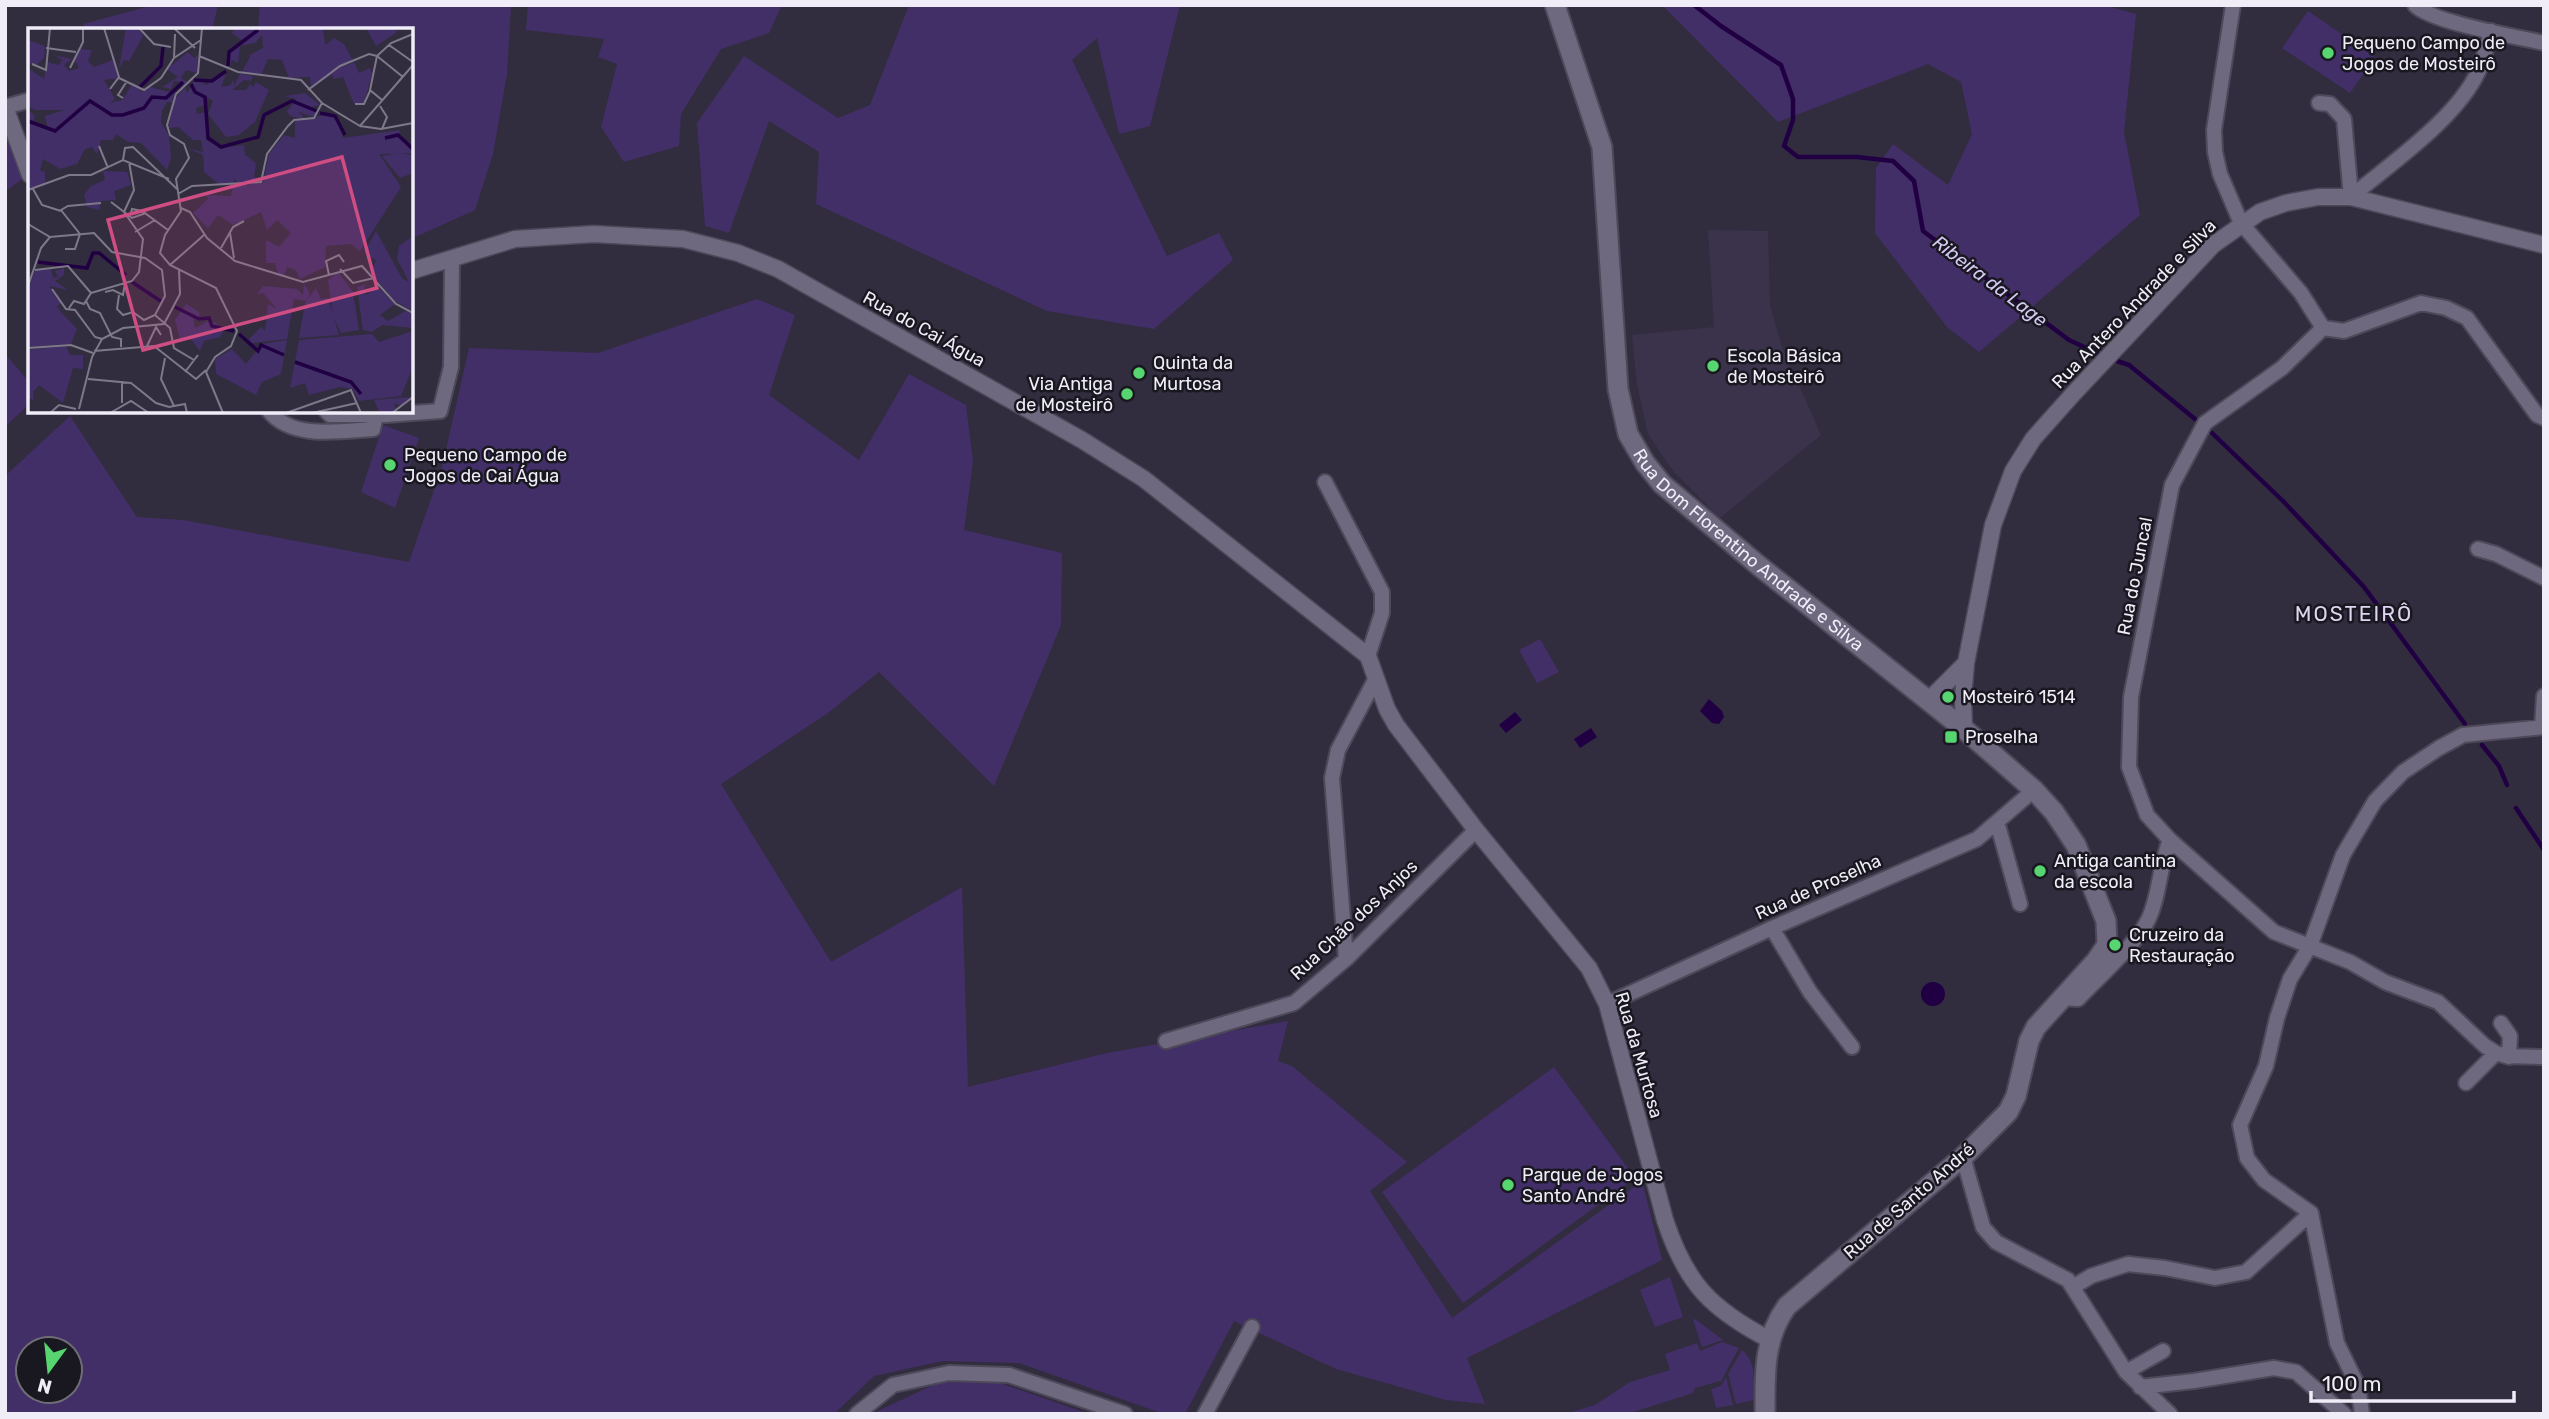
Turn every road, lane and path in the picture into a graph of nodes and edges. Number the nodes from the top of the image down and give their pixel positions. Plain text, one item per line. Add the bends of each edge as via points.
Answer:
1 (1555, 5) edge
2 (2233, 5) edge
3 (2415, 5) edge
4 (2491, 31) junction
5 (2544, 43) edge
6 (28, 101) edge
7 (2319, 103) dead end
8 (5, 107) edge
9 (28, 170) edge
10 (2351, 197) junction
11 (2241, 223) junction
12 (2544, 245) edge
13 (452, 259) junction
14 (413, 270) edge
15 (2323, 328) junction
16 (413, 412) edge
17 (271, 413) edge
18 (328, 413) edge
19 (402, 413) edge
20 (383, 414) edge
21 (2544, 418) edge
22 (1325, 482) dead end
23 (2478, 549) dead end
24 (2544, 578) edge
25 (1368, 656) junction
26 (1966, 663) junction
27 (1375, 680) junction
28 (2544, 696) edge
29 (1928, 701) junction
30 (2543, 727) edge
31 (1964, 729) junction
32 (2034, 790) junction
33 (1997, 822) junction
34 (1476, 830) junction
35 (2170, 840) junction
36 (2020, 904) dead end
37 (1772, 928) junction
38 (2310, 946) junction
39 (1346, 959) junction
40 (2065, 993) junction
41 (1607, 1004) junction
42 (2501, 1023) dead end
43 (1166, 1041) dead end
44 (1852, 1046) dead end
45 (2503, 1054) junction
46 (2544, 1057) edge
47 (2466, 1083) dead end
48 (1963, 1157) junction
49 (2311, 1213) junction
50 (2073, 1287) junction
51 (1252, 1327) dead end
52 (1770, 1340) junction
53 (2163, 1352) dead end
54 (2126, 1372) junction
55 (2140, 1387) junction
56 (857, 1414) edge
57 (1125, 1414) edge
58 (1205, 1414) edge
59 (1765, 1414) edge
60 (2170, 1414) edge
61 (2344, 1414) edge
62 (2362, 1414) edge

1 - 29 main road, Rua Dom Florentino Andrade e Silva via 1602,147 1618,389 1628,434 1662,484
2 - 11 street via 2214,152
3 - 4 street via 2438,18
4 - 5 street
4 - 10 street via 2478,72 2462,98
6 - 8 street
7 - 10 street via 2330,104 2344,119
8 - 9 street
10 - 11 street, Rua Antero Andrade e Silva via 2286,203
10 - 12 street, Rua Antero Andrade e Silva
11 - 15 street via 2301,293
11 - 26 street, Rua Antero Andrade e Silva via 2214,244 2033,439 2013,471 1993,525
13 - 14 street, Rua do Cai Água
13 - 16 street via 452,367 440,411
13 - 25 street, Rua do Cai Água via 515,239 594,234 683,239 778,269 1144,479
15 - 21 street via 2344,331 2421,303 2446,308 2467,318 2537,415
15 - 35 street, Rua do Juncal via 2282,368 2205,423 2172,485 2131,697 2129,766 2147,815
17 - 20 street via 277,421 299,429 331,432 373,429
18 - 20 street
19 - 20 street
22 - 25 street via 1382,592 1382,613
23 - 24 street
25 - 27 street
26 - 29 street
26 - 31 street, Rua Antero Andrade e Silva
27 - 34 street, Rua da Murtosa via 1396,725
27 - 39 street via 1338,750 1332,778
28 - 30 street
29 - 31 main road, Rua Dom Florentino Andrade e Silva
30 - 38 street via 2463,736 2403,772 2375,801 2343,855
31 - 32 main road, Rua Dom Florentino Andrade e Silva
32 - 33 street, Rua de Proselha
32 - 40 main road, Rua Dom Florentino Andrade e Silva via 2076,845 2106,921 2107,945
33 - 36 street
33 - 37 street, Rua de Proselha via 1978,839
34 - 39 street, Rua Chão dos Anjos
34 - 41 street, Rua da Murtosa via 1589,968
35 - 38 street, Rua do Juncal via 2274,932
35 - 40 street via 2148,921 2078,999
37 - 41 street, Rua de Proselha
37 - 44 street via 1810,992
38 - 45 street, Rua do Juncal via 2438,1002 2485,1046
38 - 49 street via 2290,979 2266,1066 2240,1125 2247,1158 2264,1180
39 - 43 street, Rua Chão dos Anjos via 1294,1003
40 - 48 main road, Rua de Santo André via 2029,1041 2008,1112
41 - 52 street, Rua da Murtosa via 1657,1193 1687,1275 1743,1326
42 - 45 street via 2510,1036
45 - 46 street
45 - 47 street
48 - 50 street via 1983,1227 1996,1242 2068,1280
48 - 52 main road, Rua de Santo André via 1787,1306
49 - 50 street via 2246,1272 2215,1279 2128,1264
49 - 62 street via 2337,1343 2358,1386
50 - 54 street
51 - 58 street
52 - 59 main road, Rua de Santo André
53 - 54 street
54 - 55 street
55 - 60 street
55 - 61 street via 2274,1368 2296,1372
56 - 57 street via 893,1385 949,1373 1009,1375

